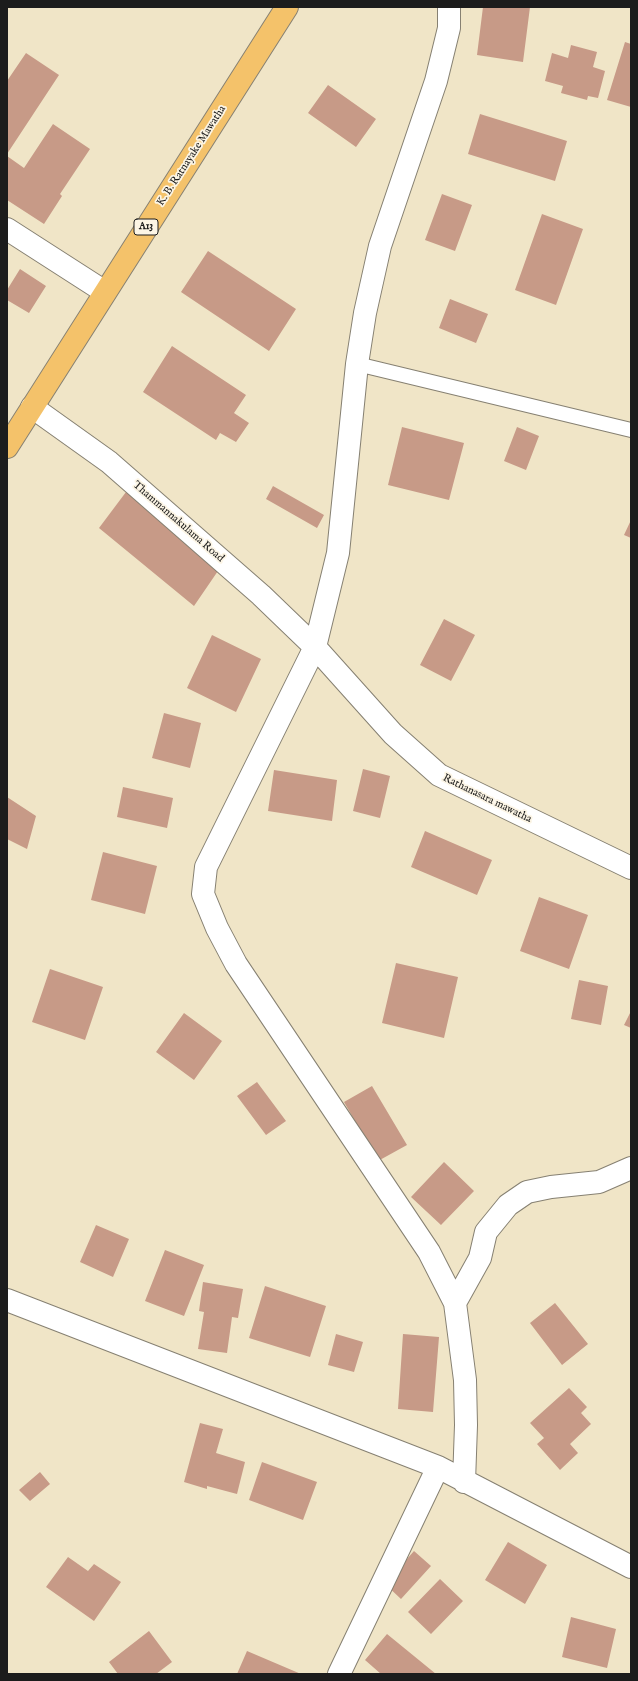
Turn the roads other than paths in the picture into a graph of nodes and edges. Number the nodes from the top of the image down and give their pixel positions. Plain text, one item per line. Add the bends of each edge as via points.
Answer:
1 (286, 7) edge
2 (449, 7) edge
3 (7, 229) edge
4 (105, 292) junction
5 (357, 364) junction
6 (32, 407) junction
7 (631, 430) edge
8 (7, 446) edge
9 (315, 647) junction
10 (631, 868) edge
11 (631, 1168) edge
12 (7, 1300) edge
13 (455, 1303) junction
14 (438, 1467) junction
15 (464, 1482) junction
16 (631, 1567) edge
17 (339, 1674) edge

1 - 4 highway, K. B. Ratnayake Mawatha / A13
2 - 5 street via 449,28 436,82 380,246
3 - 4 street
4 - 6 highway, K. B. Ratnayake Mawatha / A13
5 - 7 lane
5 - 9 street via 338,553
6 - 8 highway, K. B. Ratnayake Mawatha / A13
6 - 9 street, Thammannakulama Road via 109,462 261,595
9 - 10 street, Rathanasara mawatha via 393,734 439,775
9 - 13 street via 206,867 203,894 236,964 429,1252
11 - 13 street via 599,1182 527,1192 508,1205 486,1232 480,1258
12 - 14 street
13 - 15 street via 465,1380
14 - 15 street
14 - 17 street
15 - 16 street

